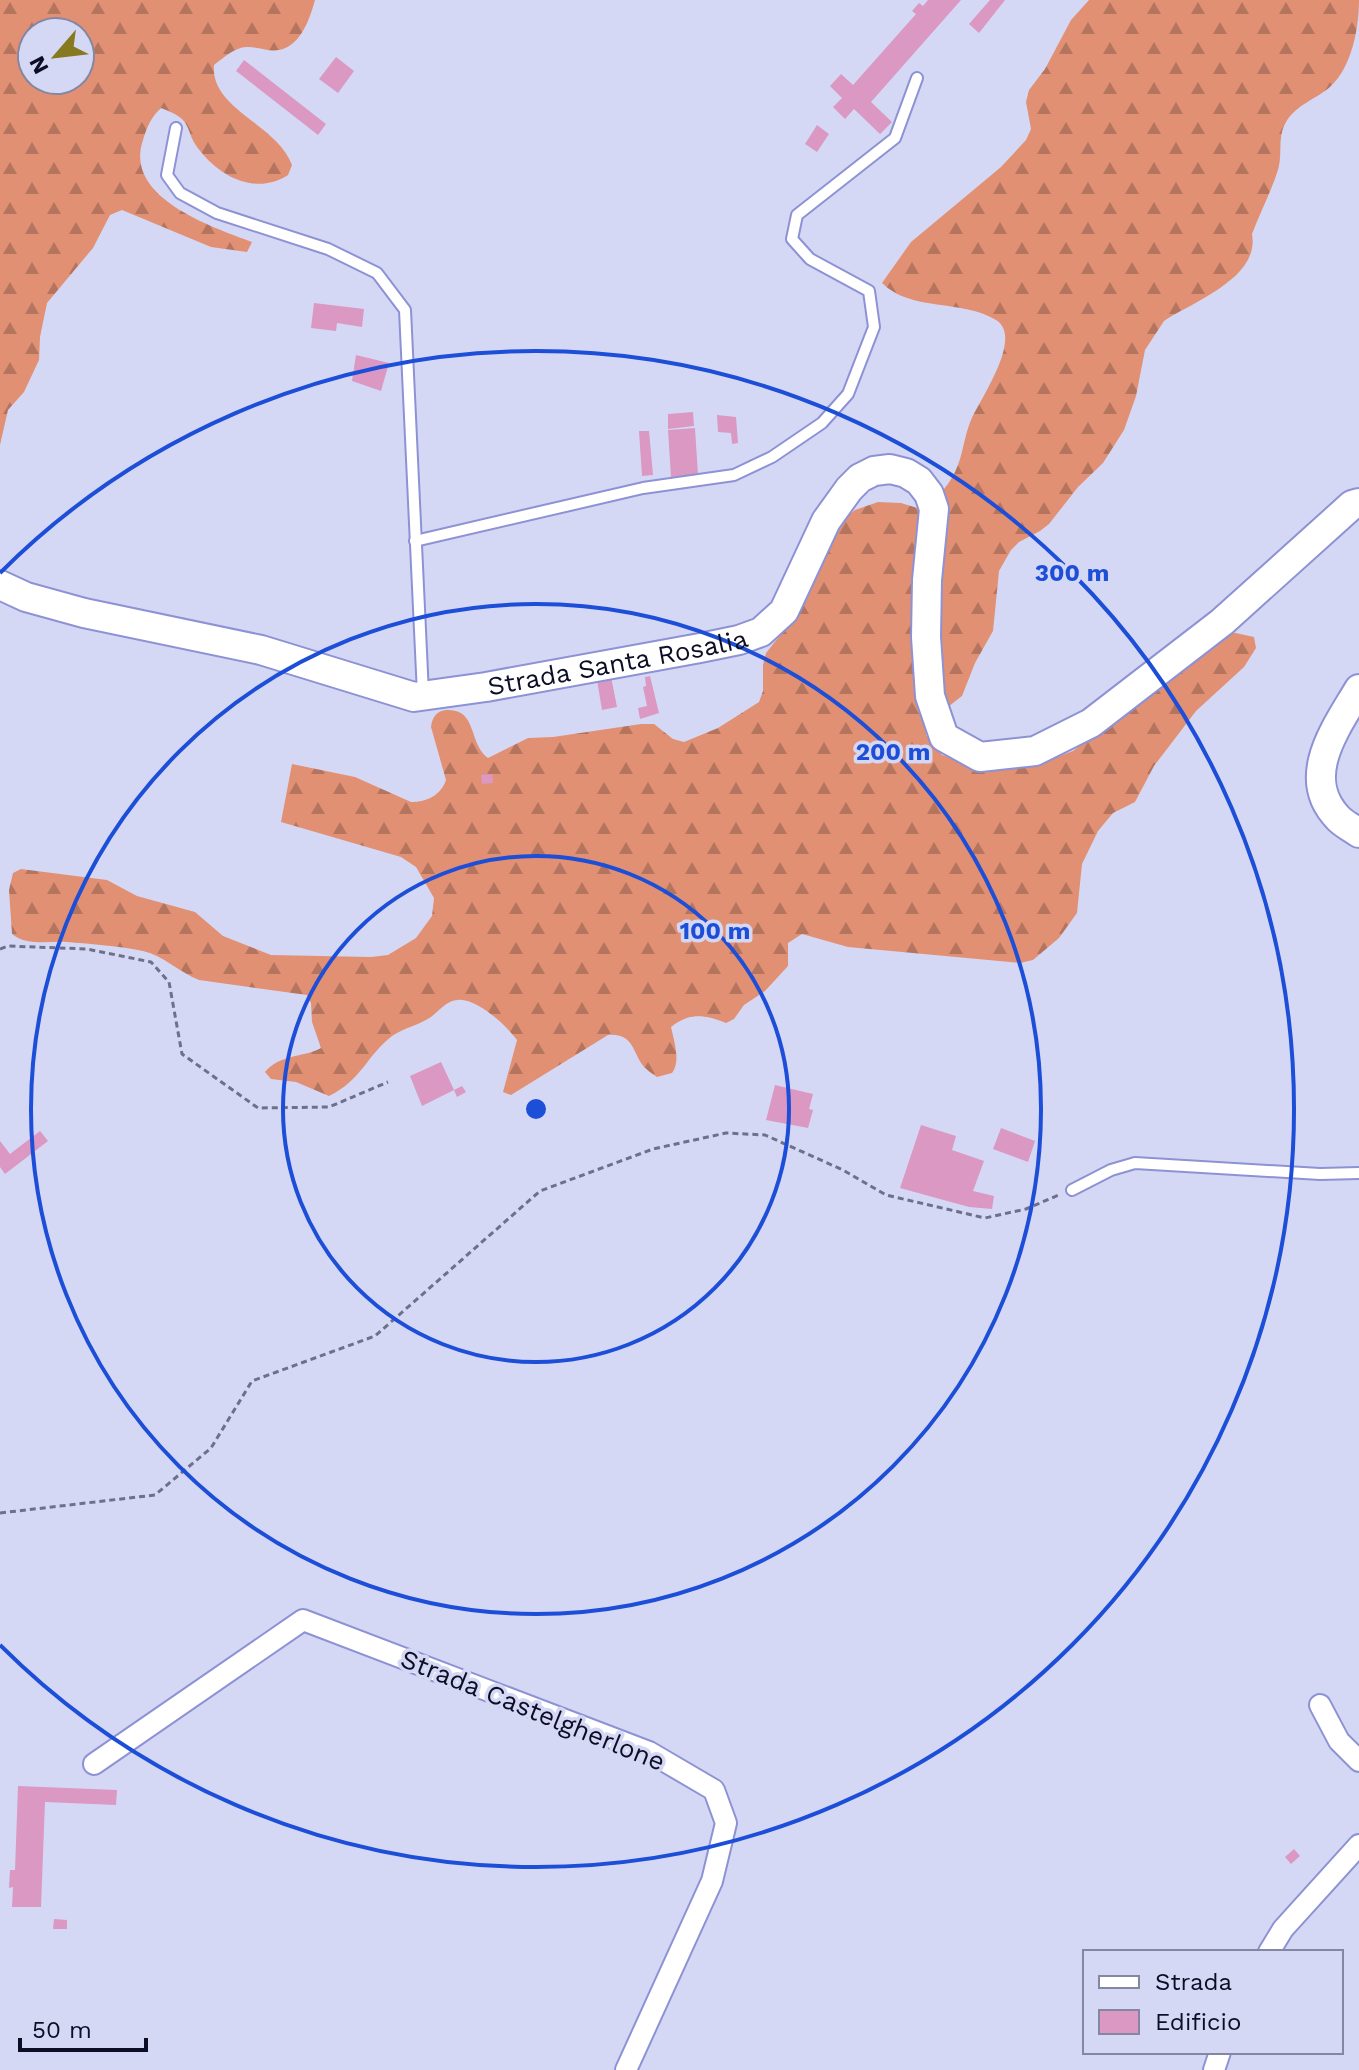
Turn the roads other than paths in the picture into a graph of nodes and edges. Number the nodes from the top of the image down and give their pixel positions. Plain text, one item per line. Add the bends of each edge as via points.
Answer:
1 (917, 78) dead end
2 (176, 128) dead end
3 (1359, 503) edge
4 (415, 541) junction
5 (0, 585) edge
6 (1359, 689) edge
7 (423, 696) junction
8 (1359, 833) edge
9 (1359, 1173) edge
10 (1072, 1190) road end
11 (1320, 1705) dead end
12 (1359, 1761) edge
13 (94, 1764) dead end
14 (1359, 1845) edge
15 (1270, 1950) edge
16 (626, 2070) edge

1 - 4 lane via 895,138 797,215 792,239 810,259 869,291 874,327 848,394 822,423 734,475 643,488
2 - 4 lane via 167,175 180,193 217,213 328,249 377,273 405,310
3 - 7 street, Strada Santa Rosalia via 1222,622 1091,723 1035,751 980,757 944,737 930,696 926,637 934,509 919,481 890,469 874,471 849,489 826,521 784,611 761,632 700,648
4 - 7 lane
5 - 7 street, Strada Santa Rosalia via 84,613 261,650
6 - 8 street via 1327,745 1320,785 1340,820
9 - 10 lane via 1135,1163
11 - 12 street via 1339,1741
13 - 16 street, Strada Castelgherlone via 303,1620 649,1752 714,1790 726,1823 712,1881
14 - 15 street

